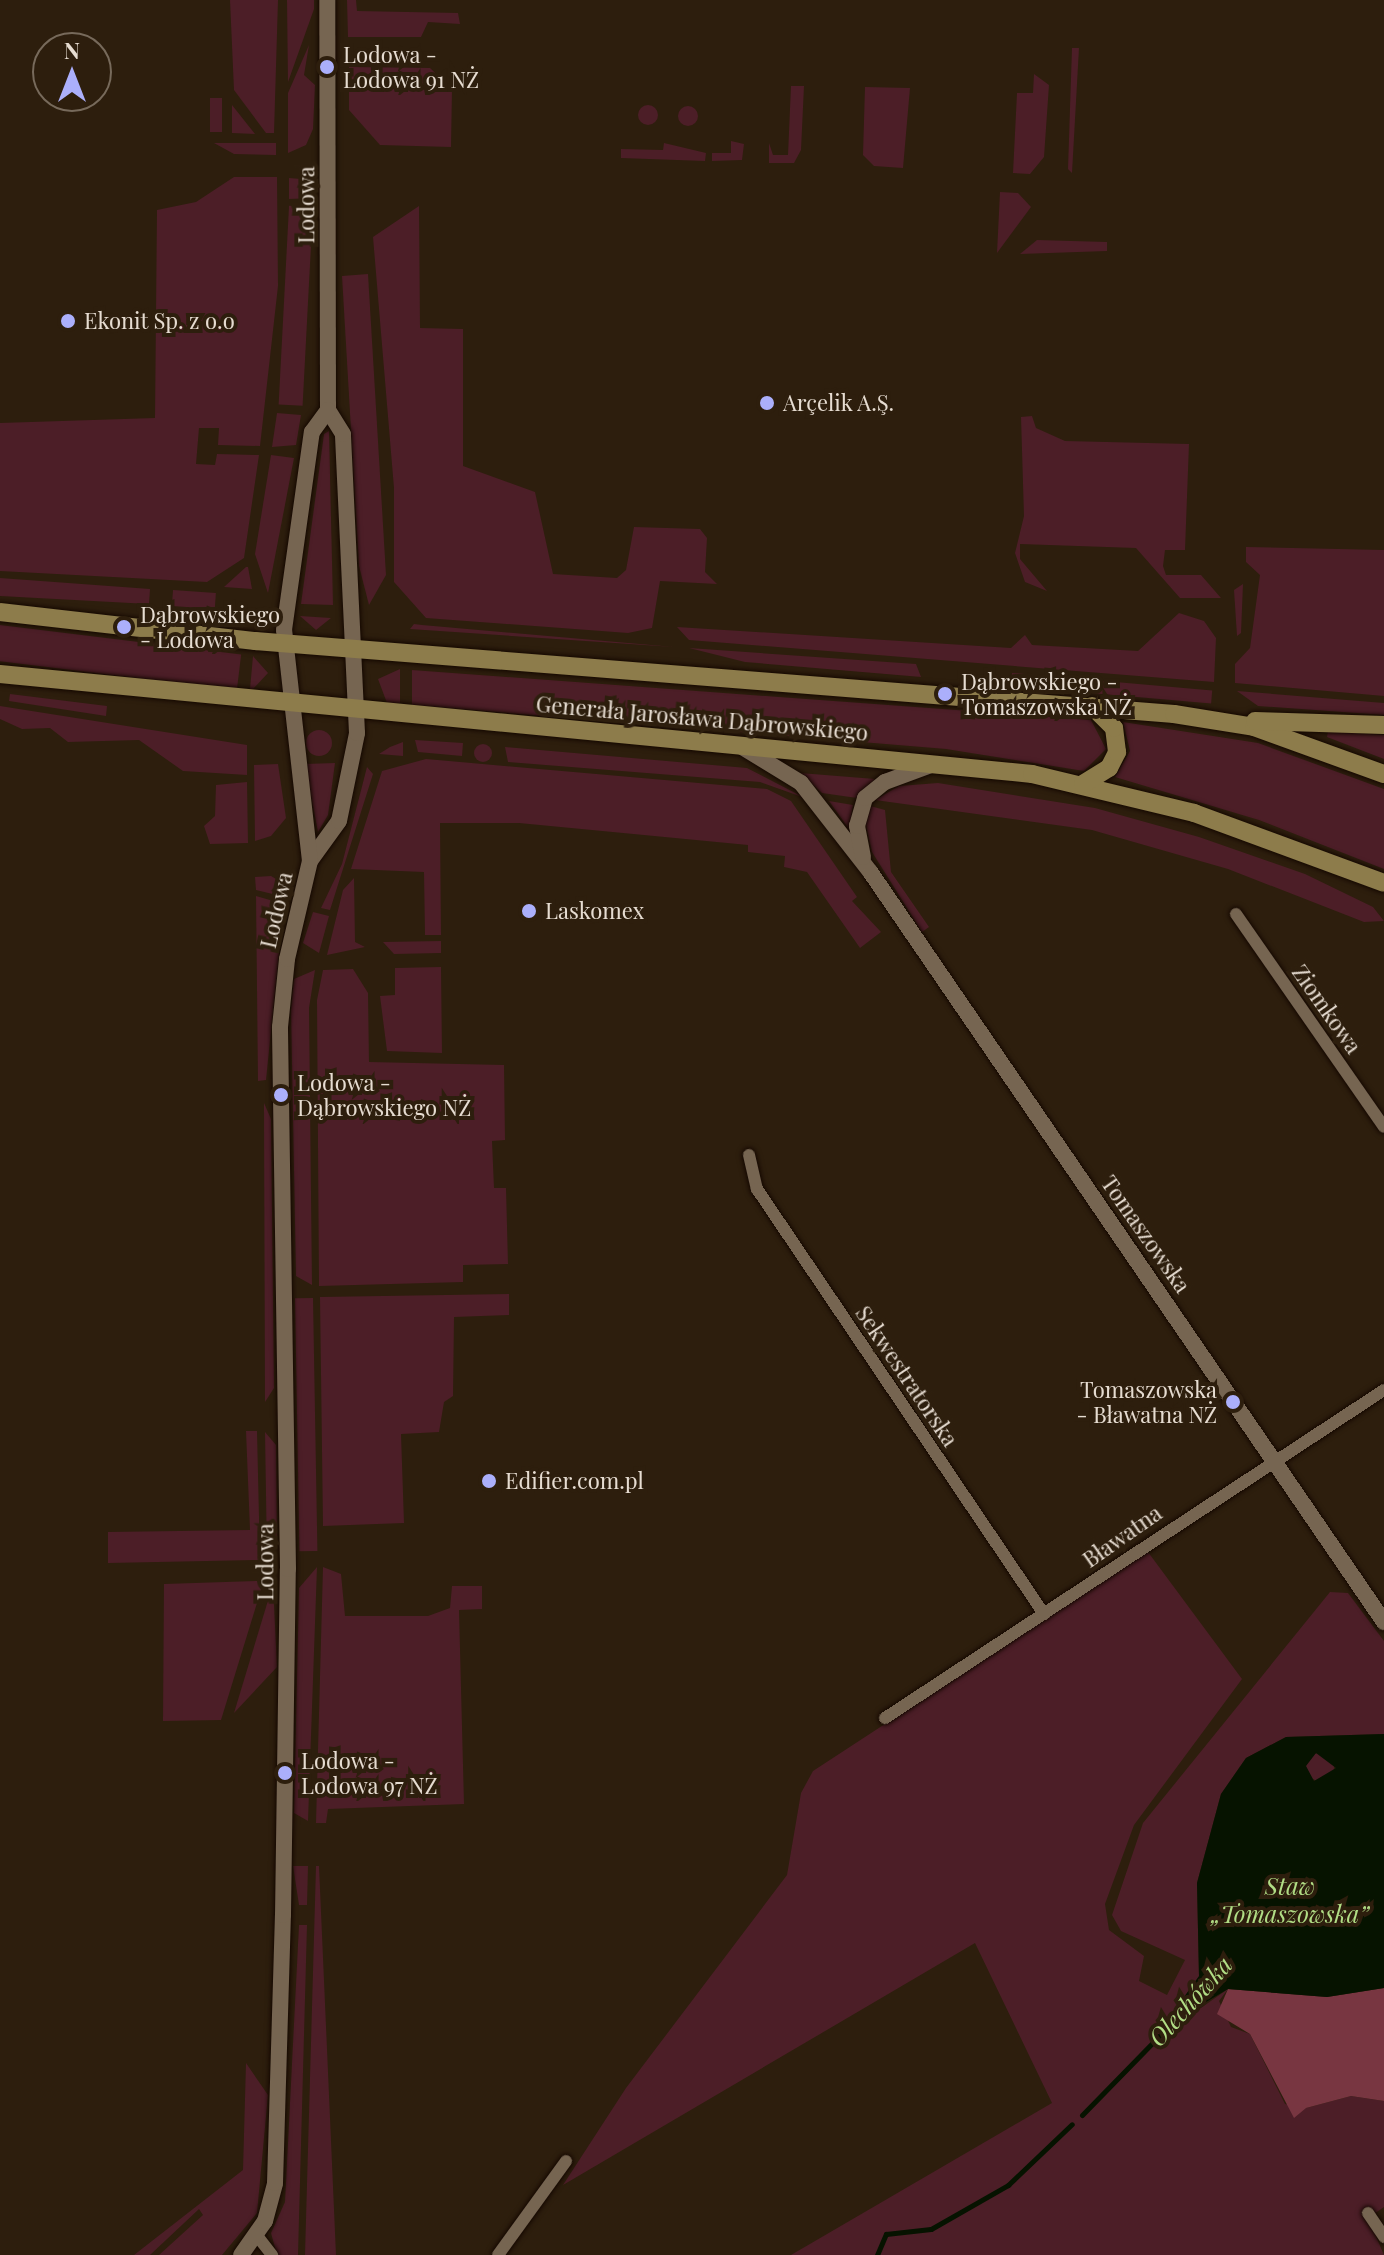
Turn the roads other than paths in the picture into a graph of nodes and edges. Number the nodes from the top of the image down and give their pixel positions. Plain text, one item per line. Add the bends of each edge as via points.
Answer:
1 (327, 0) edge
2 (328, 410) junction
3 (0, 612) edge
4 (284, 643) junction
5 (350, 647) junction
6 (0, 674) edge
7 (1092, 706) junction
8 (290, 707) junction
9 (356, 713) junction
10 (1218, 720) junction
11 (1384, 725) edge
12 (741, 746) junction
13 (937, 762) junction
14 (1384, 774) edge
15 (1083, 784) junction
16 (310, 861) junction
17 (871, 873) junction
18 (1384, 883) edge
19 (1236, 914) dead end
20 (1384, 1127) edge
21 (749, 1155) dead end
22 (1384, 1390) edge
23 (1274, 1461) junction
24 (1044, 1614) junction
25 (1384, 1622) edge
26 (885, 1718) dead end
27 (566, 2161) dead end
28 (1368, 2213) dead end
29 (258, 2237) junction
30 (1384, 2237) edge
31 (241, 2255) edge
32 (272, 2255) edge
33 (498, 2255) edge

1 - 2 street, Lodowa
2 - 4 street, Lodowa via 312,432
2 - 5 street, Lodowa via 343,434
3 - 4 main road, Generała Jarosława Dąbrowskiego
4 - 5 main road, Generała Jarosława Dąbrowskiego
4 - 8 street, Lodowa
5 - 7 main road, Generała Jarosława Dąbrowskiego
5 - 9 street, Lodowa
6 - 8 main road, Generała Jarosława Dąbrowskiego
7 - 10 main road, Generała Jarosława Dąbrowskiego
7 - 15 main road via 1114,728 1117,752 1109,768
8 - 9 main road, Generała Jarosława Dąbrowskiego
8 - 16 street, Lodowa
9 - 12 main road, Generała Jarosława Dąbrowskiego
9 - 16 street, Lodowa via 339,821
10 - 11 main road, Generała Jarosława Dąbrowskiego
10 - 14 main road, Generała Jarosława Dąbrowskiego via 1325,749
12 - 13 main road, Generała Jarosława Dąbrowskiego
12 - 17 street, Tomaszowska via 801,783
13 - 15 main road, Generała Jarosława Dąbrowskiego
13 - 17 street, Tomaszowska via 885,782 865,798 857,834
15 - 18 main road, Generała Jarosława Dąbrowskiego via 1194,813
16 - 29 street, Lodowa via 287,959 280,1027 285,1832 275,2183
17 - 23 street, Tomaszowska
19 - 20 street, Ziomkowa
21 - 24 street, Sekwestratorska via 757,1189
22 - 23 street, Bławatna
23 - 24 street, Bławatna
23 - 25 street, Tomaszowska
24 - 26 street, Bławatna
27 - 33 street
28 - 30 street
29 - 31 street, Lodowa
29 - 32 street

